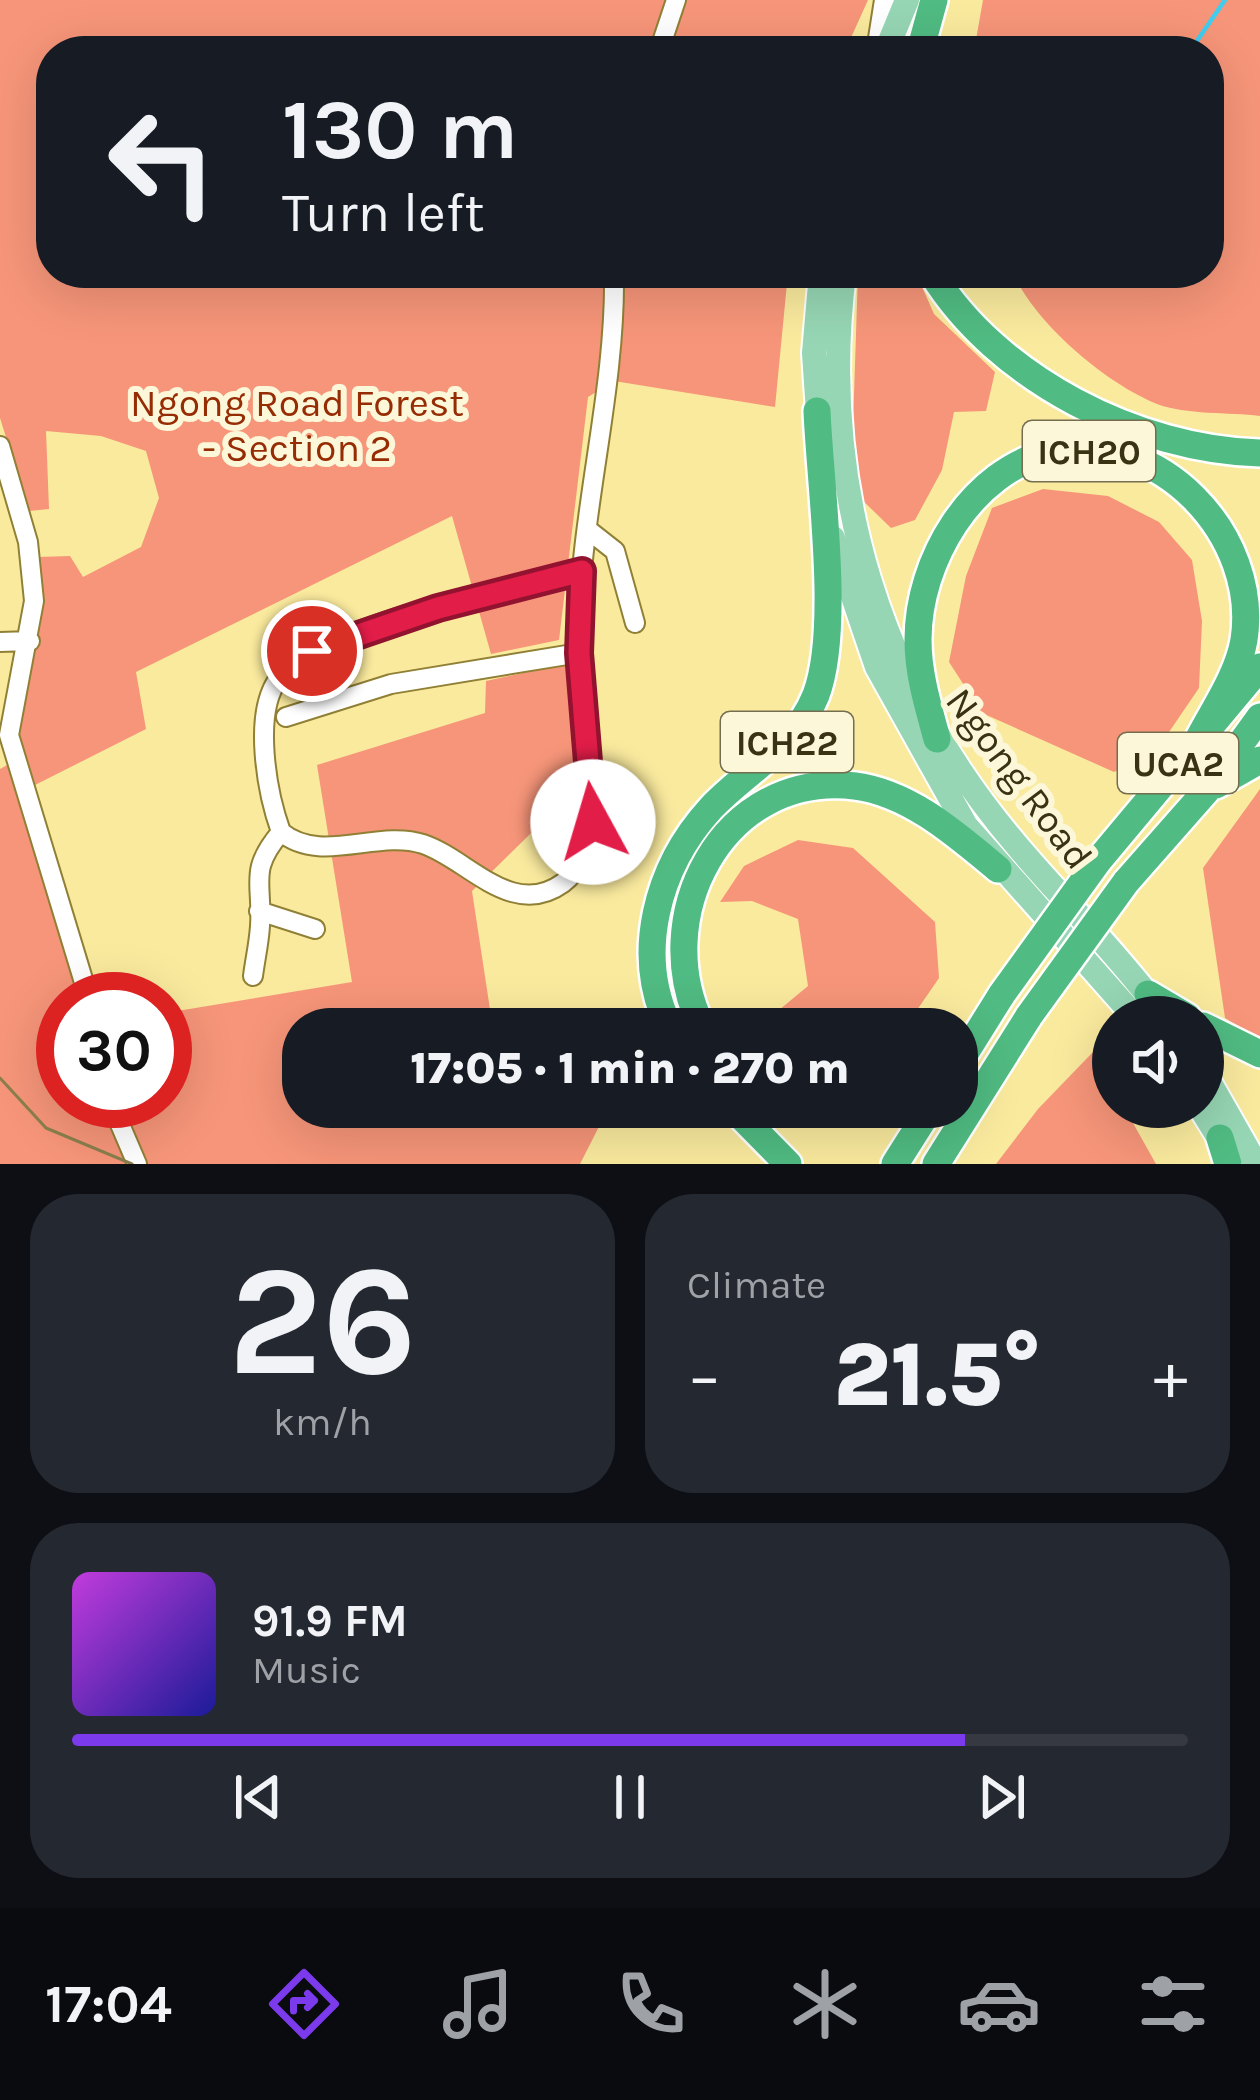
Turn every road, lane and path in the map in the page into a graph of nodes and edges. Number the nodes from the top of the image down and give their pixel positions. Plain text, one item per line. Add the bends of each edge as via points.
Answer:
1 (676, 0) edge
2 (884, 0) edge
3 (908, 0) edge
4 (933, 0) edge
5 (664, 36) edge
6 (878, 36) edge
7 (892, 36) edge
8 (921, 36) edge
9 (614, 288) edge
10 (820, 288) edge
11 (843, 288) edge
12 (943, 288) edge
13 (817, 411) junction
14 (0, 446) edge
15 (1260, 453) edge
16 (586, 529) junction
17 (582, 571) junction
18 (635, 623) dead end
19 (30, 641) junction
20 (0, 643) edge
21 (579, 653) junction
22 (1260, 667) edge
23 (286, 717) dead end
24 (1260, 717) edge
25 (938, 739) junction
26 (1198, 740) junction
27 (1260, 760) edge
28 (1207, 790) junction
29 (281, 832) junction
30 (998, 868) junction
31 (259, 911) junction
32 (315, 928) dead end
33 (81, 972) edge
34 (253, 976) dead end
35 (1003, 994) junction
36 (1135, 996) edge
37 (1142, 996) edge
38 (665, 1008) edge
39 (696, 1008) edge
40 (978, 1022) edge
41 (978, 1033) edge
42 (1224, 1036) edge
43 (1260, 1054) edge
44 (1224, 1108) edge
45 (121, 1128) edge
46 (753, 1128) edge
47 (918, 1128) edge
48 (1212, 1128) edge
49 (1227, 1155) edge
50 (940, 1160) edge
51 (136, 1164) edge
52 (788, 1164) edge
53 (895, 1164) edge
54 (1256, 1164) edge

1 - 5 street
2 - 6 street
3 - 7 main road
4 - 8 highway
9 - 16 street
10 - 13 main road, Ngong Road
11 - 25 main road, Ngong Road via 837,398 855,538 883,627
12 - 15 highway via 1037,378 1151,434
13 - 30 main road, Ngong Road via 836,555 877,667
13 - 38 highway, ICH22 via 824,666 805,720 781,751 713,807 669,867 653,962
14 - 19 street via 28,542
16 - 17 street
16 - 18 street via 615,551
17 - 21 street
17 - 29 street via 396,621 295,662 267,707
19 - 20 street
19 - 33 street via 9,735
21 - 23 street via 392,684
21 - 29 street via 593,822 584,857 562,884 523,896 422,844 328,847
22 - 26 highway, UCA2
24 - 28 highway, UCA2
25 - 26 highway, ICH20 via 919,666 919,618 949,530 964,508 1024,461 1072,451 1122,457 1181,487 1219,523 1238,561 1244,644
25 - 37 main road, Ngong Road via 1018,848 1123,958
26 - 35 highway, UCA2, bridge
27 - 28 highway
28 - 50 highway, UCA2, bridge via 1126,882
29 - 31 street via 260,864
30 - 36 main road, Ngong Road
30 - 39 highway via 914,807 861,787 809,788 756,811 717,845 686,912 684,977
31 - 32 street
31 - 34 street
35 - 40 highway
35 - 41 highway, UCA2
42 - 43 highway
44 - 54 main road
45 - 51 street
46 - 52 highway
47 - 53 highway
48 - 49 main road

